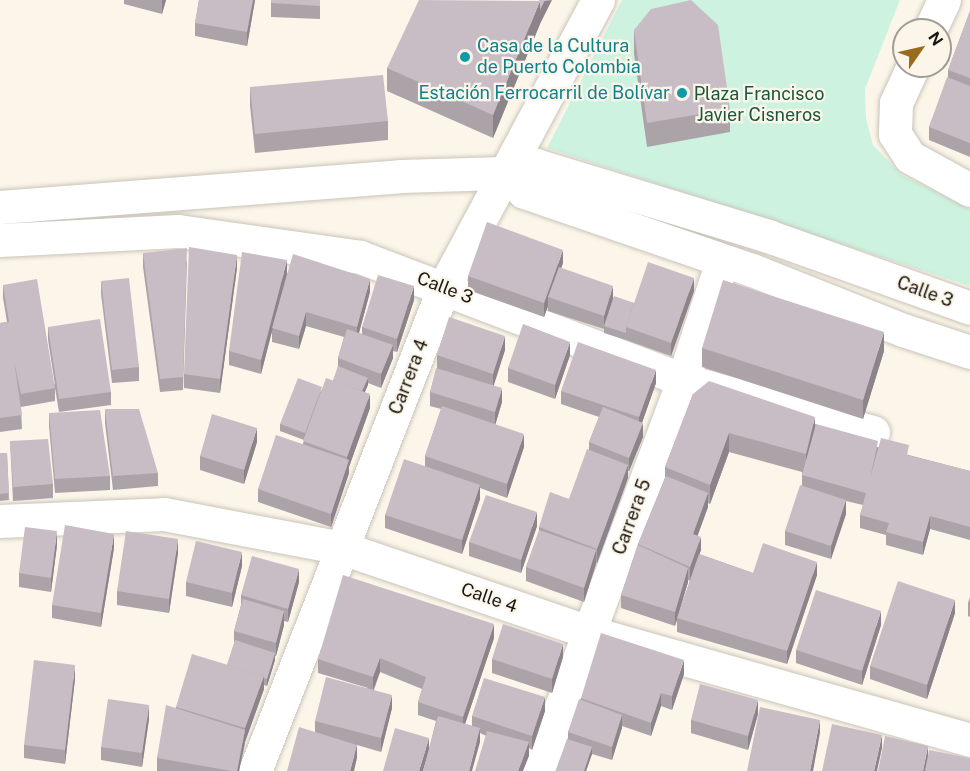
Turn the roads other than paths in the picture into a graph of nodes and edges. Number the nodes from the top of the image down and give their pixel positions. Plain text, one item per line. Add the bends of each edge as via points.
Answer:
1 (598, 0) edge
2 (944, 0) edge
3 (936, 18) edge
4 (907, 78) edge
5 (503, 173) junction
6 (970, 190) edge
7 (181, 196) junction
8 (0, 207) edge
9 (177, 231) junction
10 (0, 240) edge
11 (722, 261) junction
12 (444, 287) junction
13 (970, 308) edge
14 (970, 352) edge
15 (683, 380) junction
16 (873, 432) dead end
17 (0, 521) edge
18 (342, 548) junction
19 (589, 632) junction
20 (970, 740) edge
21 (255, 771) edge
22 (537, 771) edge

1 - 5 street, Carrera 4
2 - 3 street
4 - 6 street via 896,103 895,134 910,157
5 - 7 street, Calle 3 via 400,176
5 - 11 street via 524,192
5 - 12 street, Carrera 4
5 - 13 street, Calle 3 via 536,165 768,236
7 - 8 street, Calle 3
7 - 9 street
9 - 10 street, Calle 3
9 - 12 street, Calle 3 via 360,257
11 - 14 street
11 - 15 street, Carrera 5
12 - 15 street, Calle 3
12 - 18 street, Carrera 4
15 - 16 street, Calle 3
15 - 19 street, Carrera 5
17 - 18 street, Calle 4 via 164,514
18 - 19 street, Calle 4
18 - 21 street, Carrera 4
19 - 20 street, Calle 4
19 - 22 street, Carrera 5

